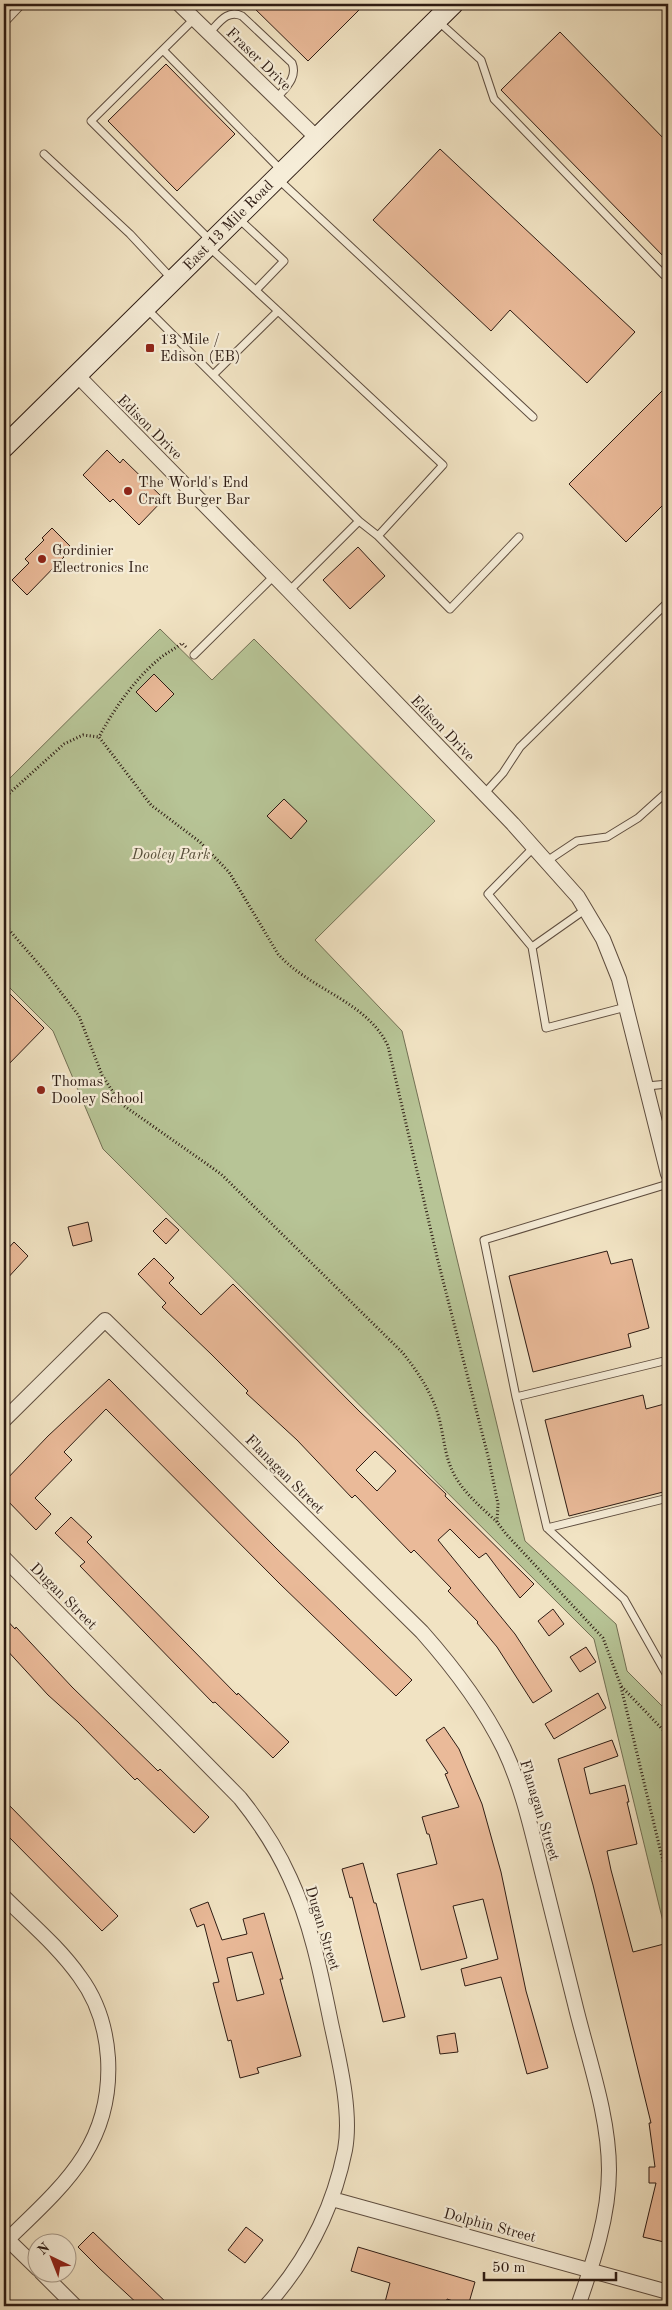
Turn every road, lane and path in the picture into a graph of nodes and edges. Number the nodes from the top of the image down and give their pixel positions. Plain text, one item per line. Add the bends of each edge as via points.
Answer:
1 (22, 4) edge
2 (179, 4) edge
3 (453, 4) edge
4 (194, 19) junction
5 (437, 20) junction
6 (4, 23) edge
7 (209, 33) junction
8 (163, 50) junction
9 (276, 99) junction
10 (316, 136) junction
11 (44, 154) dead end
12 (279, 174) junction
13 (236, 216) junction
14 (209, 243) junction
15 (664, 275) dead end
16 (173, 279) junction
17 (256, 290) junction
18 (145, 307) junction
19 (278, 311) junction
20 (76, 375) junction
21 (213, 375) junction
22 (533, 417) dead end
23 (4, 447) edge
24 (360, 521) junction
25 (378, 536) junction
26 (519, 536) dead end
27 (274, 576) junction
28 (289, 591) junction
29 (668, 602) edge
30 (194, 655) joint
31 (99, 737) junction
32 (668, 791) edge
33 (484, 794) junction
34 (4, 798) edge
35 (534, 847) junction
36 (547, 861) junction
37 (586, 909) junction
38 (4, 924) edge
39 (532, 947) junction
40 (626, 1007) junction
41 (668, 1084) edge
42 (647, 1086) junction
43 (666, 1159) edge
44 (668, 1174) edge
45 (668, 1184) edge
46 (668, 1360) edge
47 (516, 1396) junction
48 (4, 1420) edge
49 (668, 1498) edge
50 (497, 1522) junction
51 (548, 1528) junction
52 (4, 1558) edge
53 (668, 1677) edge
54 (621, 1686) junction
55 (668, 1735) edge
56 (668, 1882) edge
57 (4, 1897) edge
58 (332, 2199) junction
59 (6, 2238) edge
60 (28, 2259) edge
61 (590, 2269) junction
62 (51, 2282) edge
63 (668, 2292) edge
64 (75, 2306) edge
65 (266, 2306) edge
66 (578, 2306) edge

1 - 6 lane
2 - 4 street, Fraser Drive
3 - 5 main road, East 13 Mile Road
4 - 7 street, Fraser Drive
4 - 8 lane
5 - 10 main road, East 13 Mile Road
5 - 15 lane via 480,60 494,99
7 - 9 street, Fraser Drive
7 - 9 lane via 230,13 236,12 292,63 294,78
8 - 12 lane
8 - 14 lane via 91,121
9 - 10 street, Fraser Drive
10 - 12 main road, East 13 Mile Road
11 - 16 lane
12 - 13 main road, East 13 Mile Road
12 - 22 lane
13 - 14 main road, East 13 Mile Road
13 - 17 lane via 284,261
14 - 16 main road, East 13 Mile Road
14 - 17 lane
16 - 18 main road, East 13 Mile Road
17 - 19 lane
18 - 20 main road, East 13 Mile Road
18 - 21 lane
19 - 21 lane
19 - 25 lane via 443,465
20 - 23 main road, East 13 Mile Road
20 - 27 street, Edison Drive
21 - 24 lane
24 - 25 lane
24 - 28 lane
25 - 26 lane via 450,609
27 - 28 street, Edison Drive
27 - 30 lane
28 - 33 street, Edison Drive
29 - 33 lane via 520,747
30 - 31 path via 182,643 160,658 110,716
31 - 34 path via 83,735 64,744
31 - 50 path via 151,805 200,842 230,872 287,965 363,1014 382,1033 388,1046 489,1460 498,1504
32 - 36 lane via 638,817 607,837 577,841
33 - 35 street, Edison Drive
35 - 36 street, Edison Drive
35 - 39 lane via 488,894
36 - 37 street, Edison Drive
37 - 39 lane
37 - 40 street, Edison Drive via 603,939
38 - 50 path via 79,1016 102,1075 120,1103 221,1174 402,1352 434,1405 452,1472
39 - 40 lane via 546,1028
40 - 42 street, Edison Drive
41 - 42 lane
42 - 43 street, Edison Drive
43 - 44 street, Edison Drive
45 - 47 lane via 484,1240
46 - 47 lane
47 - 51 lane
48 - 61 street, Flanagan Street via 105,1320 422,1632 461,1678 496,1734 514,1775 530,1825 604,2124 609,2170 607,2200
49 - 51 lane
50 - 54 path via 603,1638
51 - 53 lane via 624,1599
52 - 58 street, Dugan Street via 240,1798 276,1850 309,1929 340,2061 345,2148
54 - 55 path
54 - 56 path
57 - 59 street via 69,1962 91,1994 104,2029 108,2066 104,2110 87,2153 65,2182
58 - 61 street, Dolphin Street
58 - 65 street, Dugan Street via 304,2259
59 - 60 street
61 - 63 street, Dolphin Street
61 - 66 street, Flanagan Street
62 - 64 street

